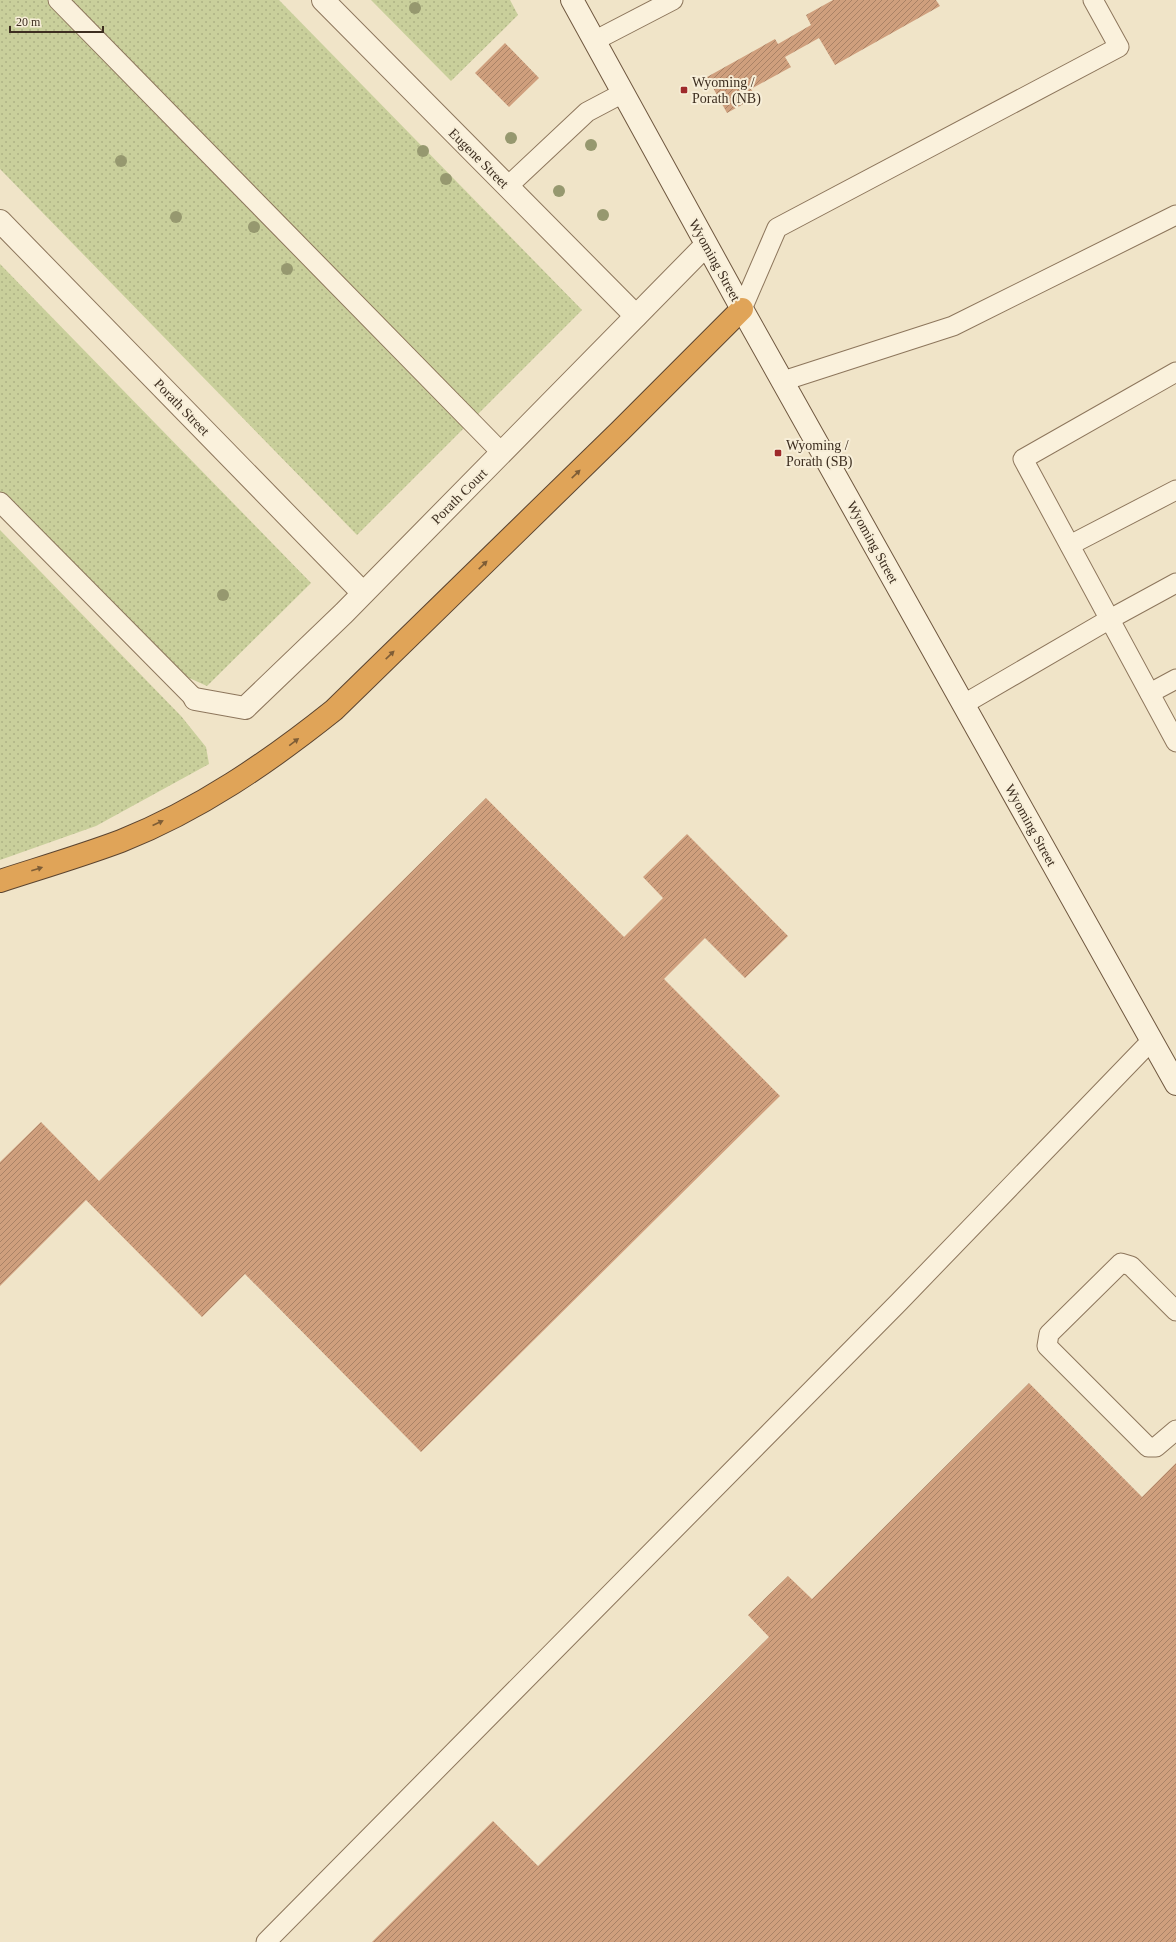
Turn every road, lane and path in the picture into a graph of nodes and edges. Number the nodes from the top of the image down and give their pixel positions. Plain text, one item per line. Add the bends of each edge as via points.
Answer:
1 (58, 0) edge
2 (323, 0) edge
3 (572, 0) edge
4 (673, 0) edge
5 (1093, 0) edge
6 (594, 41) junction
7 (623, 94) junction
8 (507, 187) junction
9 (1176, 215) edge
10 (0, 221) edge
11 (706, 245) junction
12 (742, 309) junction
13 (636, 316) junction
14 (1176, 372) edge
15 (783, 381) junction
16 (502, 453) junction
17 (1176, 490) edge
18 (0, 502) edge
19 (1070, 545) junction
20 (1176, 583) edge
21 (363, 593) junction
22 (1110, 619) junction
23 (1176, 679) edge
24 (1150, 693) junction
25 (195, 699) joint
26 (964, 704) junction
27 (1176, 742) edge
28 (0, 881) edge
29 (1152, 1040) junction
30 (1176, 1084) edge
31 (1176, 1311) edge
32 (1176, 1430) edge
33 (266, 1942) edge

1 - 16 lane
2 - 8 street, Eugene Street
3 - 6 street, Wyoming Street
4 - 6 lane
5 - 12 lane via 1119,47 777,228
6 - 7 street, Wyoming Street
7 - 8 lane via 587,112
7 - 11 street, Wyoming Street
8 - 13 street, Eugene Street
9 - 15 lane via 953,326
10 - 21 street, Porath Street
11 - 12 street, Wyoming Street
11 - 13 street, Porath Court
12 - 15 street, Wyoming Street
28 -> 12 highway via 122,840 164,821 221,791 303,735 334,710
13 - 16 street, Porath Court
14 - 19 lane via 1023,459
15 - 26 street, Wyoming Street
16 - 21 street, Porath Court
17 - 19 lane
18 - 25 lane
19 - 22 lane
20 - 22 lane
21 - 25 street, Porath Court via 244,708
22 - 24 lane
22 - 26 lane
23 - 24 lane
24 - 27 lane
26 - 29 street, Wyoming Street
29 - 30 street, Wyoming Street
29 - 33 lane via 899,1302
31 - 32 lane via 1131,1266 1121,1263 1049,1334 1047,1346 1148,1447 1156,1447

